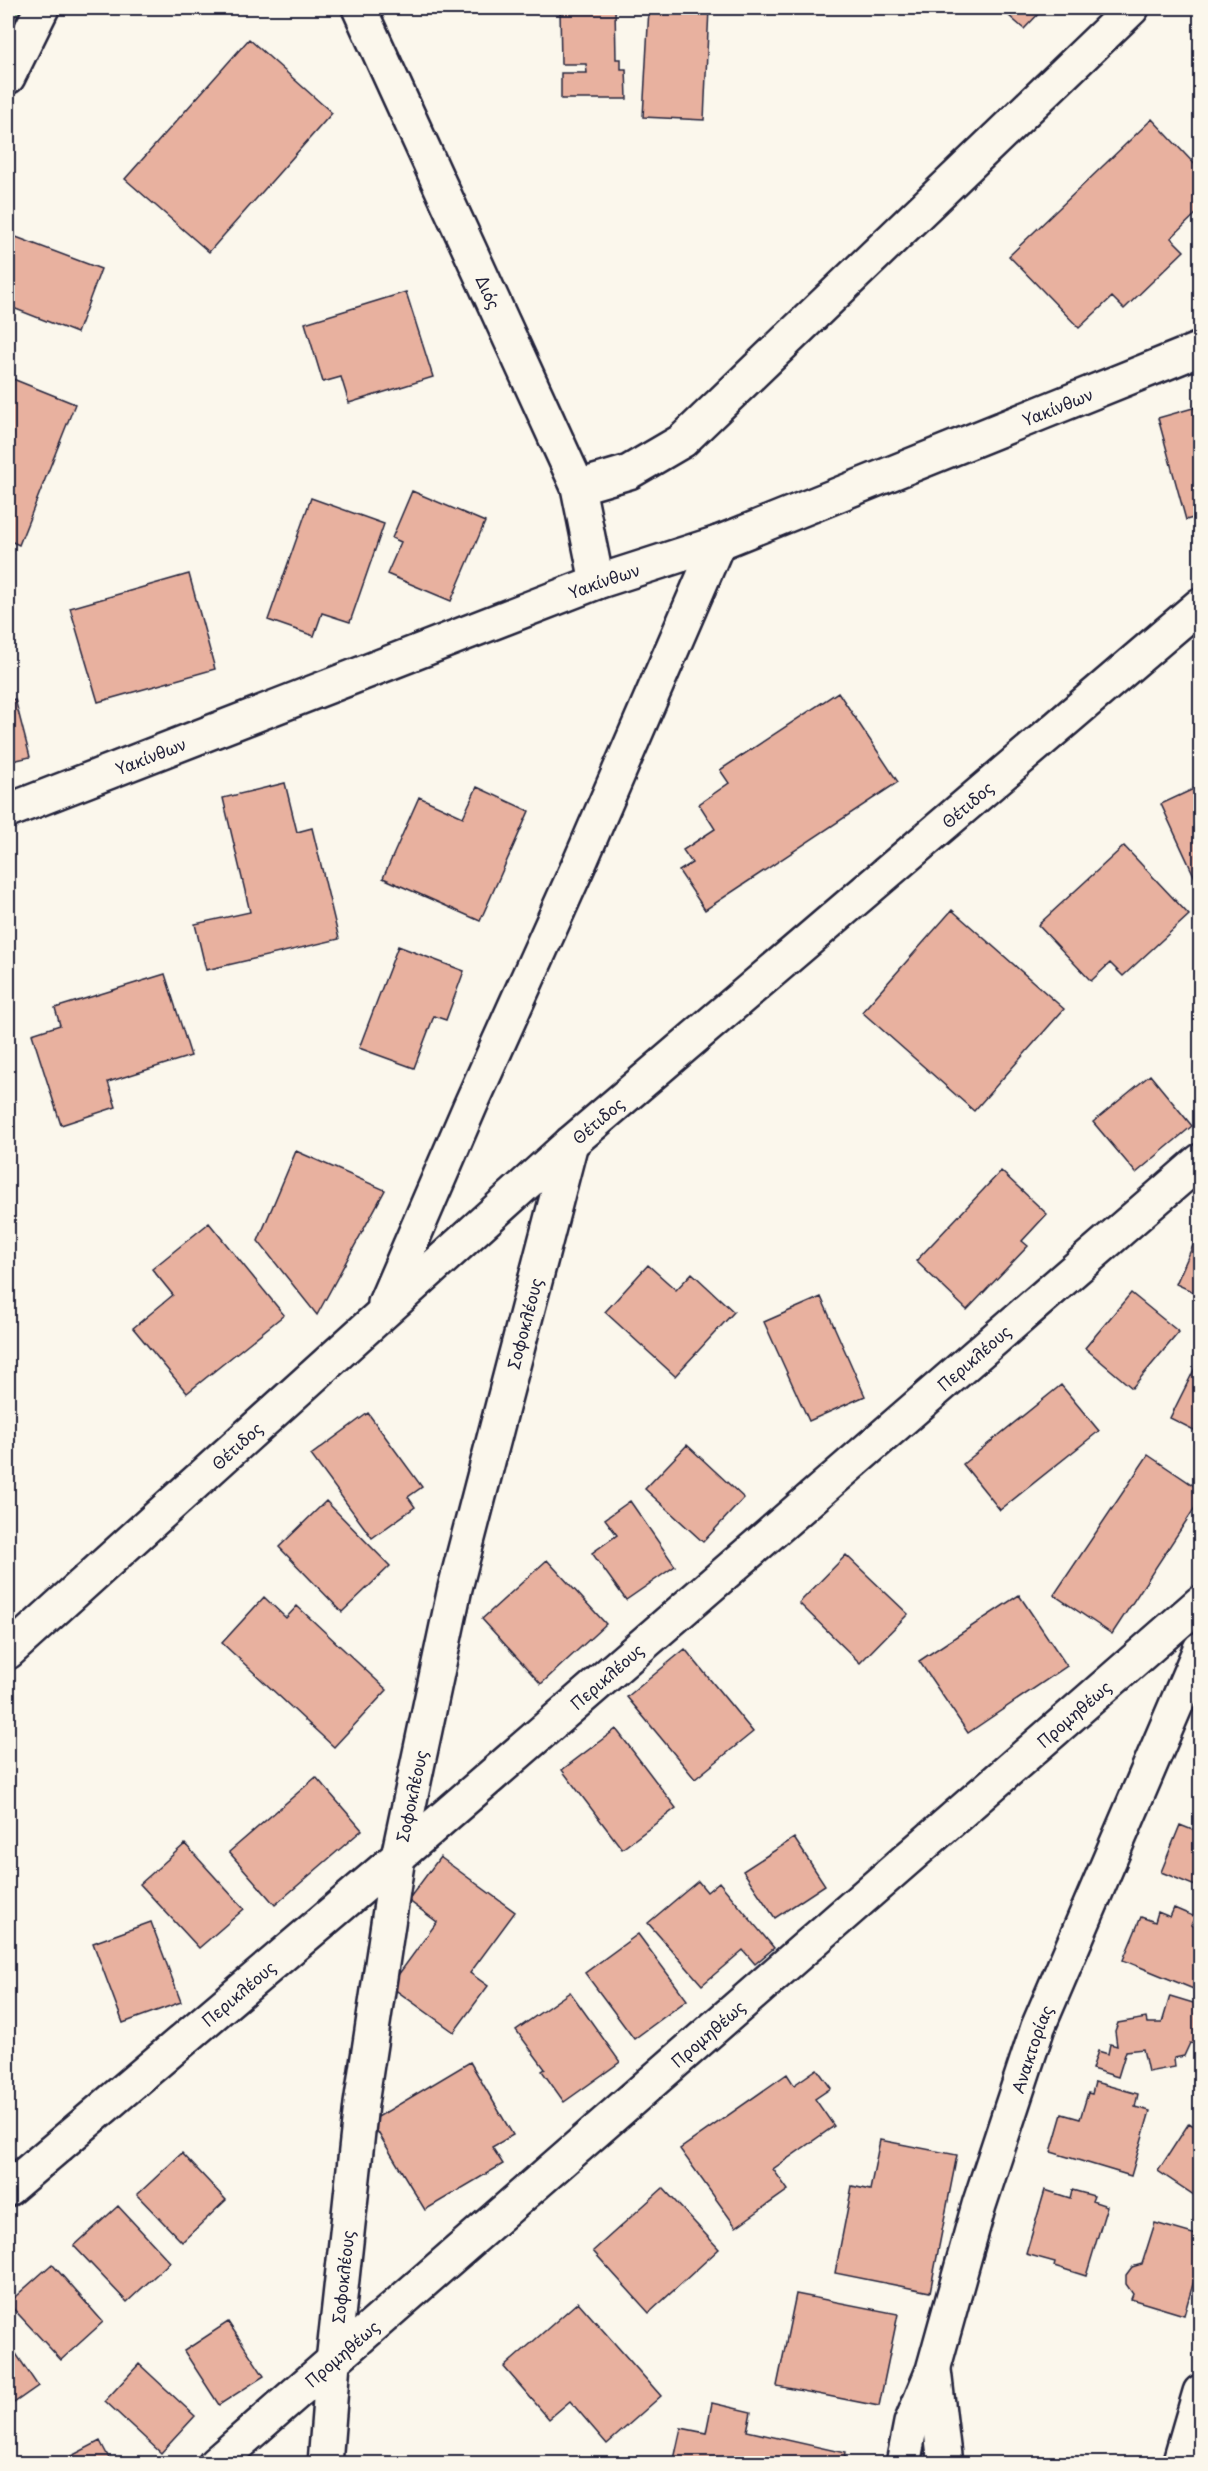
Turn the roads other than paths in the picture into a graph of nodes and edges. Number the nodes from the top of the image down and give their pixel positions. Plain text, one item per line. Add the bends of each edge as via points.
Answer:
1 (42, 8) edge
2 (358, 8) edge
3 (1132, 8) edge
4 (8, 77) edge
5 (1200, 349) edge
6 (578, 487) junction
7 (718, 543) junction
8 (597, 582) junction
9 (1200, 605) edge
10 (8, 811) edge
11 (571, 1143) junction
12 (1200, 1161) edge
13 (381, 1313) junction
14 (1200, 1603) edge
15 (1200, 1649) edge
16 (8, 1652) edge
17 (398, 1857) junction
18 (8, 2189) edge
19 (333, 2362) junction
20 (933, 2370) junction
21 (1200, 2392) edge
22 (215, 2463) edge
23 (325, 2463) edge
24 (903, 2463) edge
25 (945, 2463) edge
26 (1179, 2463) edge

1 - 4 street
2 - 6 street, Διός
3 - 6 street via 682,441 629,472
5 - 7 street, Υακίνθων
6 - 8 street, Διός
7 - 8 street, Υακίνθων
7 - 13 street
8 - 10 street, Υακίνθων
9 - 11 street, Θέτιδος
11 - 13 street, Θέτιδος
11 - 17 street, Σοφοκλέους via 455,1588
12 - 17 street, Περικλέους
13 - 16 street, Θέτιδος
14 - 19 street, Προμηθέως
15 - 20 street, Ανακτορίας via 1038,2027 979,2205
17 - 18 street, Περικλέους
17 - 19 street, Σοφοκλέους via 361,2104
19 - 22 street, Προμηθέως
19 - 23 street, Σοφοκλέους
20 - 24 street, Ανακτορίας via 911,2423
20 - 25 street
21 - 26 street

